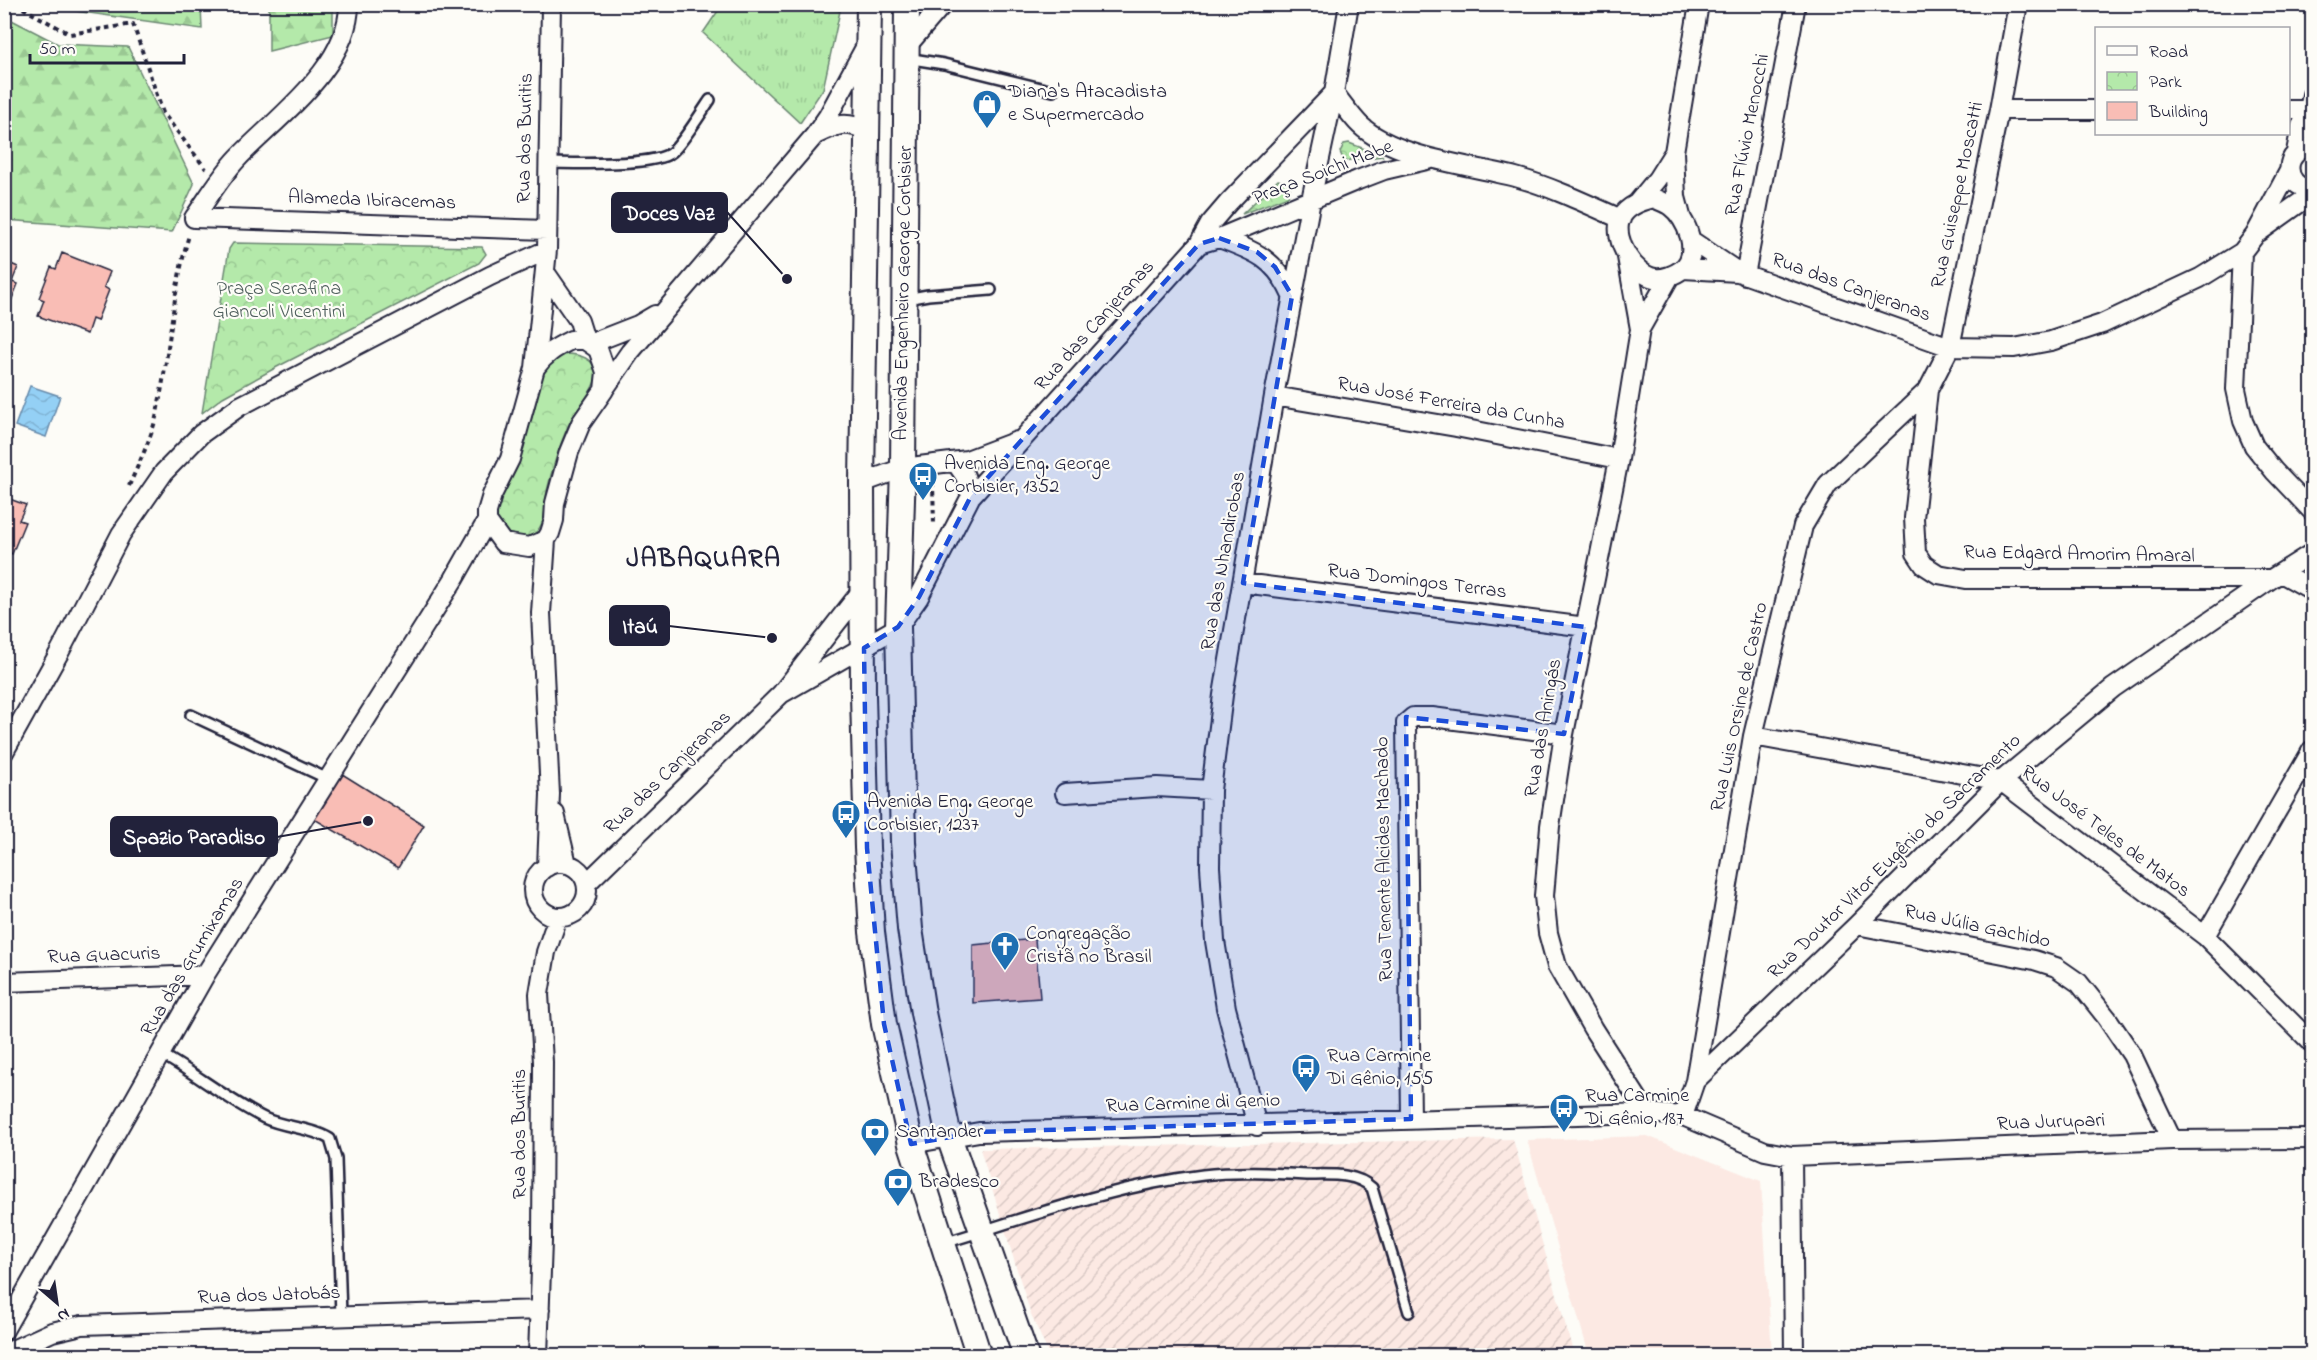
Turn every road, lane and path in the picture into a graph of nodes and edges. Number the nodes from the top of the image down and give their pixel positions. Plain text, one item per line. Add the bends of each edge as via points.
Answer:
1 (15, 4) edge
2 (349, 4) edge
3 (551, 4) edge
4 (869, 4) edge
5 (907, 4) edge
6 (943, 4) edge
7 (1350, 4) edge
8 (1699, 4) edge
9 (1796, 4) edge
10 (2018, 4) edge
11 (869, 40) junction
12 (906, 52) junction
13 (1053, 91) dead end
14 (1334, 93) junction
15 (710, 100) dead end
16 (1999, 110) junction
17 (2095, 110) edge
18 (2290, 110) edge
19 (2310, 111) edge
20 (867, 131) junction
21 (815, 135) junction
22 (2304, 150) edge
23 (1674, 152) junction
24 (1431, 159) junction
25 (548, 163) junction
26 (2289, 171) junction
27 (218, 184) junction
28 (2313, 191) edge
29 (1311, 200) junction
30 (1638, 202) junction
31 (1681, 216) junction
32 (194, 218) junction
33 (1621, 219) junction
34 (547, 230) junction
35 (2255, 235) junction
36 (1219, 238) junction
37 (1692, 241) junction
38 (1199, 244) junction
39 (547, 250) junction
40 (1626, 252) junction
41 (2242, 252) junction
42 (545, 272) junction
43 (1676, 272) junction
44 (1742, 273) junction
45 (991, 290) dead end
46 (1292, 296) junction
47 (903, 300) junction
48 (667, 308) junction
49 (1640, 329) junction
50 (589, 341) junction
51 (1950, 347) junction
52 (535, 368) junction
53 (604, 390) junction
54 (1928, 390) junction
55 (1274, 396) junction
56 (1024, 438) junction
57 (1619, 459) junction
58 (956, 463) junction
59 (903, 468) junction
60 (862, 483) junction
61 (128, 488) dead end
62 (971, 496) junction
63 (2313, 511) edge
64 (487, 521) junction
65 (546, 540) junction
66 (529, 547) junction
67 (2313, 553) edge
68 (2276, 576) junction
69 (1243, 583) junction
70 (863, 589) junction
71 (2313, 590) edge
72 (542, 613) junction
73 (898, 627) junction
74 (1586, 627) junction
75 (864, 648) junction
76 (781, 694) junction
77 (191, 715) dead end
78 (1564, 734) junction
79 (1753, 736) junction
80 (2313, 750) edge
81 (4, 752) edge
82 (328, 779) junction
83 (2001, 781) junction
84 (1210, 790) junction
85 (1065, 793) dead end
86 (550, 794) junction
87 (567, 864) junction
88 (547, 867) junction
89 (587, 883) junction
90 (558, 916) junction
91 (1857, 925) junction
92 (2205, 936) junction
93 (205, 975) junction
94 (4, 982) edge
95 (2313, 1043) edge
96 (161, 1054) junction
97 (1695, 1081) junction
98 (1647, 1113) junction
99 (1683, 1116) junction
100 (1411, 1119) junction
101 (1257, 1126) junction
102 (949, 1137) junction
103 (2313, 1139) edge
104 (2172, 1140) junction
105 (911, 1144) junction
106 (1792, 1156) junction
107 (981, 1232) junction
108 (943, 1243) junction
109 (540, 1310) junction
110 (1409, 1312) dead end
111 (341, 1316) junction
112 (4, 1330) edge
113 (4, 1354) edge
114 (538, 1356) edge
115 (979, 1356) edge
116 (1026, 1356) edge
117 (1794, 1356) edge

1 - 27 path via 70,34 133,24 164,113
2 - 27 street via 342,40 323,72 236,159
3 - 25 street, Rua dos Buritis
4 - 11 main road, Avenida Engenheiro George Corbisier
5 - 12 main road, Avenida Engenheiro George Corbisier
6 - 12 street
7 - 14 street, Rua das Nhandirobas
8 - 23 street
9 - 44 street, Rua Flúvio Menocchi
10 - 16 street, Rua Guiseppe Moscatti
11 - 20 main road, Avenida Engenheiro George Corbisier
11 - 21 street
12 - 13 lane
12 - 47 main road, Avenida Engenheiro George Corbisier
14 - 24 street, Praça Soichi Mabe via 1360,125 1375,136
14 - 29 street, Rua das Nhandirobas
14 - 38 street, Praça Soichi Mabe via 1228,202
15 - 25 lane via 671,153 616,163
16 - 17 street
16 - 51 street, Rua Guiseppe Moscatti
18 - 19 street
19 - 22 street via 2301,126
20 - 21 street via 854,124 843,124
20 - 60 main road, Avenida Engenheiro George Corbisier
21 - 48 street
22 - 26 street via 2290,160
23 - 30 street
23 - 31 street
24 - 29 street, Praça Soichi Mabe via 1384,170
24 - 33 street via 1520,178
25 - 34 street, Rua dos Buritis
26 - 28 street via 2300,188
26 - 35 street
27 - 32 street
28 - 35 street
29 - 36 street, Praça Soichi Mabe
29 - 46 street, Rua das Nhandirobas
30 - 31 street via 1654,198
30 - 33 street
31 - 37 street
32 - 34 street, Alameda Ibiracemas
32 - 61 path via 182,262 158,408 146,450
33 - 40 street via 1619,234
34 - 39 street, Rua dos Buritis
35 - 41 street
36 - 38 street, Praça Soichi Mabe
36 - 46 street via 1257,252 1275,267
37 - 43 street via 1689,260
37 - 44 street, Rua das Canjeranas
38 - 56 street, Rua das Canjeranas
39 - 42 street, Rua dos Buritis
39 - 81 street via 273,388 201,434 164,472 121,534
40 - 43 street via 1639,270 1654,278
40 - 49 street, Rua das Aningás
41 - 51 street, Rua das Canjeranas via 2200,278 2102,324 2051,341 2014,348
41 - 63 street via 2236,389 2243,421 2254,446
42 - 50 street
42 - 52 street, Rua dos Buritis
43 - 44 street, Rua das Canjeranas
43 - 49 street, Rua das Aningás
44 - 51 street, Rua das Canjeranas
45 - 47 lane
46 - 55 street, Rua das Nhandirobas
47 - 59 main road, Avenida Engenheiro George Corbisier
48 - 50 street via 638,325
48 - 53 street
49 - 57 street, Rua das Aningás
50 - 52 street via 571,340 553,349
50 - 53 street via 605,363
51 - 54 street, Rua Guiseppe Moscatti
52 - 64 street, Rua dos Buritis via 510,459 492,495
53 - 65 street via 581,423 569,452
54 - 68 street, Rua Edgard Amorim Amaral via 1914,542 1924,566 1938,574 1966,579
54 - 79 street, Rua Luis Orsine de Castro via 1828,484 1803,526
55 - 57 street, Rua José Ferreira da Cunha
55 - 69 street, Rua das Nhandirobas
56 - 58 street, Rua das Canjeranas
56 - 62 street, Rua das Canjeranas
57 - 74 street, Rua das Aningás
58 - 59 street, Rua das Canjeranas
58 - 62 street
59 - 60 street, Rua das Canjeranas
59 - 73 main road, Avenida Engenheiro George Corbisier
60 - 70 main road, Avenida Engenheiro George Corbisier
62 - 73 street, Rua das Canjeranas via 919,597
64 - 66 street via 503,543
64 - 82 street, Rua das Grumixamas
65 - 66 street
65 - 72 street
66 - 72 street
67 - 68 street, Rua Doutor Vitor Eugênio do Sacramento
68 - 71 street
68 - 83 street, Rua Doutor Vitor Eugênio do Sacramento via 2113,688
69 - 74 street, Rua Domingos Terras
69 - 84 street, Rua das Nhandirobas
70 - 75 main road, Avenida Engenheiro George Corbisier
70 - 76 street, Rua das Canjeranas
72 - 86 street
73 - 75 street, Rua das Canjeranas
73 - 102 main road, Avenida Engenheiro George Corbisier via 903,842 910,929 922,1013
74 - 78 street, Rua das Aningás
75 - 76 street, Rua das Canjeranas
75 - 105 main road, Avenida Engenheiro George Corbisier via 872,932 884,1024
76 - 89 street, Rua das Canjeranas
77 - 82 lane
78 - 98 street, Rua das Aningás via 1544,896 1548,933 1557,966
78 - 100 street, Rua Tenente Alcides Machado via 1432,717 1413,717 1406,723
79 - 83 street, Rua José Teles de Matos
79 - 97 street, Rua Luis Orsine de Castro
80 - 92 street
82 - 93 street, Rua das Grumixamas
83 - 91 street, Rua Doutor Vitor Eugênio do Sacramento
83 - 92 street, Rua José Teles de Matos
84 - 85 street via 1157,787
84 - 101 street, Rua das Nhandirobas via 1215,940 1226,1008
86 - 87 street
86 - 88 street
87 - 88 street
87 - 89 street via 578,869
88 - 90 street via 535,879 534,896 543,910
89 - 90 street via 581,907 567,916
90 - 109 street, Rua dos Buritis via 546,952 539,994 543,1062
91 - 97 street, Rua Doutor Vitor Eugênio do Sacramento
91 - 104 street, Rua Júlia Gachido via 2056,967 2079,983 2132,1055
92 - 95 street, Rua José Teles de Matos
93 - 94 street, Rua Guacuris
93 - 96 street, Rua das Grumixamas
96 - 111 lane via 264,1118 330,1139 336,1159
96 - 112 street, Rua das Grumixamas
97 - 99 street, Rua Doutor Vitor Eugênio do Sacramento
98 - 99 street, Rua Carmine di Genio
98 - 100 street, Rua Carmine di Genio
99 - 106 street, Rua Carmine di Genio via 1765,1151
100 - 101 street, Rua Carmine di Genio
101 - 102 street, Rua Carmine di Genio via 979,1132
102 - 105 street, Rua Carmine di Genio
102 - 107 main road, Avenida Engenheiro George Corbisier
103 - 104 street, Rua Jurupari
104 - 106 street, Rua Jurupari
105 - 108 main road, Avenida Engenheiro George Corbisier
106 - 117 street
107 - 108 lane
107 - 110 lane via 1058,1206 1154,1182 1206,1175 1345,1176 1366,1182 1372,1188
107 - 116 main road, Avenida Engenheiro George Corbisier
108 - 115 main road, Avenida Engenheiro George Corbisier
109 - 111 street, Rua dos Jatobás
109 - 114 street, Rua dos Buritis
111 - 113 street, Rua dos Jatobás via 81,1324 52,1332

